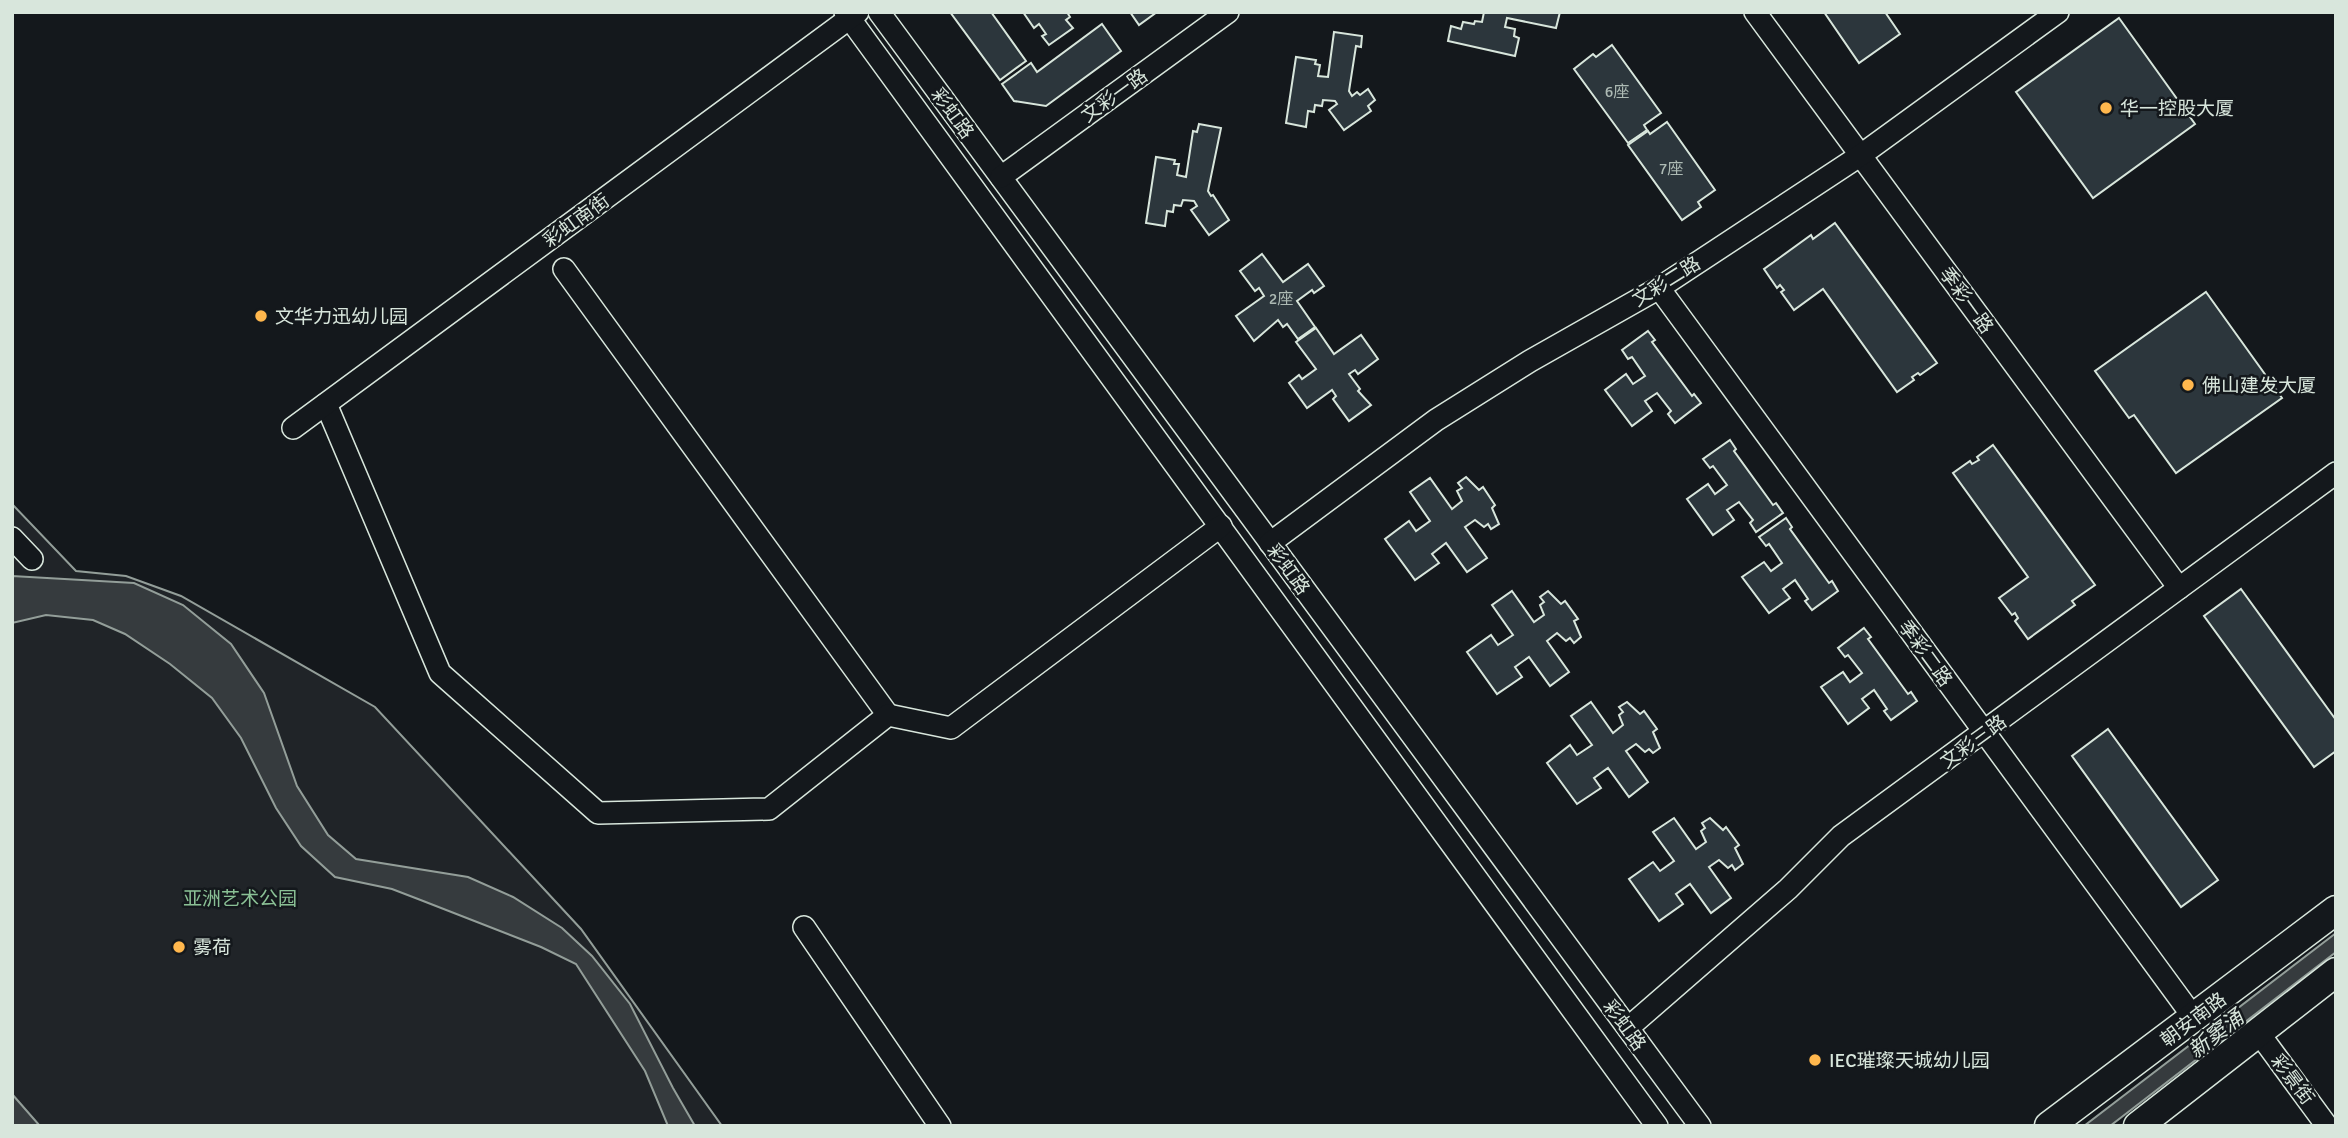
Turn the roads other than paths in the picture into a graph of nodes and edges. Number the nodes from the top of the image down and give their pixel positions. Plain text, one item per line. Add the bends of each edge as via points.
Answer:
1 (879, 12) edge
2 (1228, 12) edge
3 (1755, 12) edge
4 (2058, 12) edge
5 (851, 14) edge
6 (1861, 155) junction
7 (1001, 177) junction
8 (564, 269) dead end
9 (1659, 288) junction
10 (326, 404) junction
11 (293, 428) dead end
12 (2336, 473) edge
13 (1221, 526) junction
14 (12, 538) edge
15 (1270, 543) junction
16 (32, 559) dead end
17 (2179, 588) junction
18 (888, 715) junction
19 (1984, 733) junction
20 (2336, 910) edge
21 (804, 927) dead end
22 (2336, 972) edge
23 (2194, 1018) junction
24 (1628, 1028) junction
25 (2258, 1032) junction
26 (940, 1126) edge
27 (1657, 1126) edge
28 (1700, 1126) edge
29 (2049, 1126) edge
30 (2137, 1126) edge
31 (2328, 1126) edge

1 - 7 street, 彩虹路
2 - 7 street, 文彩一路
3 - 6 street, 季彩一路
4 - 6 street, 文彩二路
5 - 10 street, 彩虹南街
5 - 13 street, 彩虹路
6 - 9 street, 文彩二路
6 - 17 street, 季彩一路
7 - 15 street, 彩虹路
8 - 18 street
9 - 15 street, 文彩二路 via 1436,419
9 - 19 street, 季彩二路
10 - 11 street, 彩虹南街
10 - 18 street via 440,673 598,813 769,809
12 - 17 street, 文彩三路
13 - 18 street via 951,729
13 - 27 street, 彩虹路
14 - 16 street
15 - 24 street, 彩虹路
17 - 19 street, 文彩三路
19 - 23 street, 季彩二路
19 - 24 street, 文彩三路 via 1841,836 1788,889
20 - 23 main road, 朝安南路
21 - 26 street
22 - 25 main road
23 - 29 main road, 朝安南路
24 - 28 street, 彩虹路
25 - 30 main road
25 - 31 street, 彩景街

